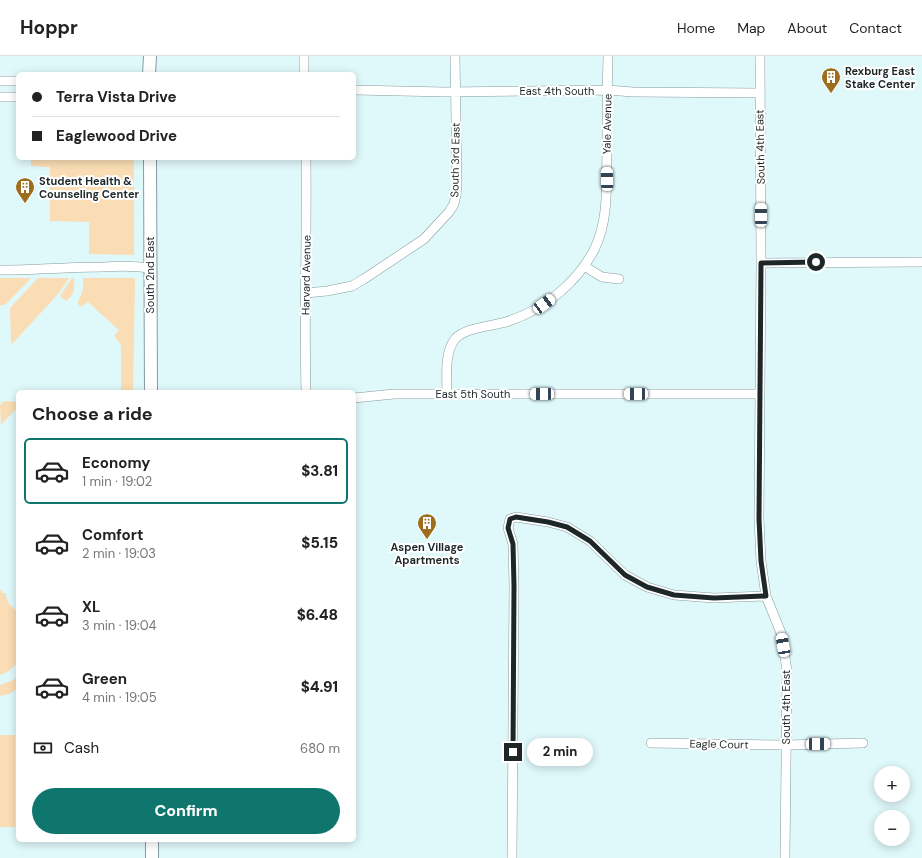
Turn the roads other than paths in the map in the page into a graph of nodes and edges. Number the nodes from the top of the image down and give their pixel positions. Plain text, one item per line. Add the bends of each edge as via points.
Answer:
1 (150, 56) edge
2 (304, 56) edge
3 (455, 56) edge
4 (608, 56) edge
5 (760, 56) edge
6 (150, 72) edge
7 (304, 72) edge
8 (0, 80) edge
9 (16, 81) edge
10 (356, 90) edge
11 (607, 90) junction
12 (455, 91) junction
13 (760, 93) junction
14 (0, 97) edge
15 (16, 97) edge
16 (150, 160) edge
17 (306, 160) edge
18 (922, 262) edge
19 (761, 263) junction
20 (584, 266) junction
21 (150, 268) junction
22 (0, 270) edge
23 (619, 279) dead end
24 (306, 293) junction
25 (151, 390) edge
26 (306, 390) edge
27 (447, 394) junction
28 (760, 394) junction
29 (356, 398) edge
30 (766, 596) junction
31 (651, 743) dead end
32 (863, 743) dead end
33 (786, 745) junction
34 (152, 842) edge
35 (152, 858) edge
36 (512, 858) edge
37 (785, 858) edge

1 - 6 main road
2 - 7 street
3 - 12 street, South 3rd East
4 - 11 street, Yale Avenue
5 - 13 street, South 4th East
8 - 9 street
10 - 12 street, East 4th South
11 - 12 street, East 4th South
11 - 13 street, East 4th South
11 - 20 street, Yale Avenue via 605,211 595,248
12 - 24 street, South 3rd East via 456,195 450,212 424,239 352,286
13 - 19 street, South 4th East
14 - 15 street
16 - 21 main road, South 2nd East
17 - 24 street, Harvard Avenue
18 - 19 street
19 - 28 street, South 4th East
20 - 23 street via 602,276
20 - 27 street, Yale Avenue via 562,292 544,304 510,321 474,328 459,335 448,352
21 - 22 street via 137,266
21 - 25 main road, South 2nd East
24 - 26 street, Harvard Avenue
27 - 28 street, East 5th South
27 - 29 street, East 5th South via 394,394
28 - 30 street, South 4th East via 759,519
30 - 33 street, South 4th East via 781,633 787,670
30 - 36 street via 714,598 674,595 647,587 625,575 590,541 567,527 516,517 511,519 508,528 513,544 514,586
31 - 33 street, Eagle Court
32 - 33 street, Eagle Court
33 - 37 street, South 4th East
34 - 35 main road

